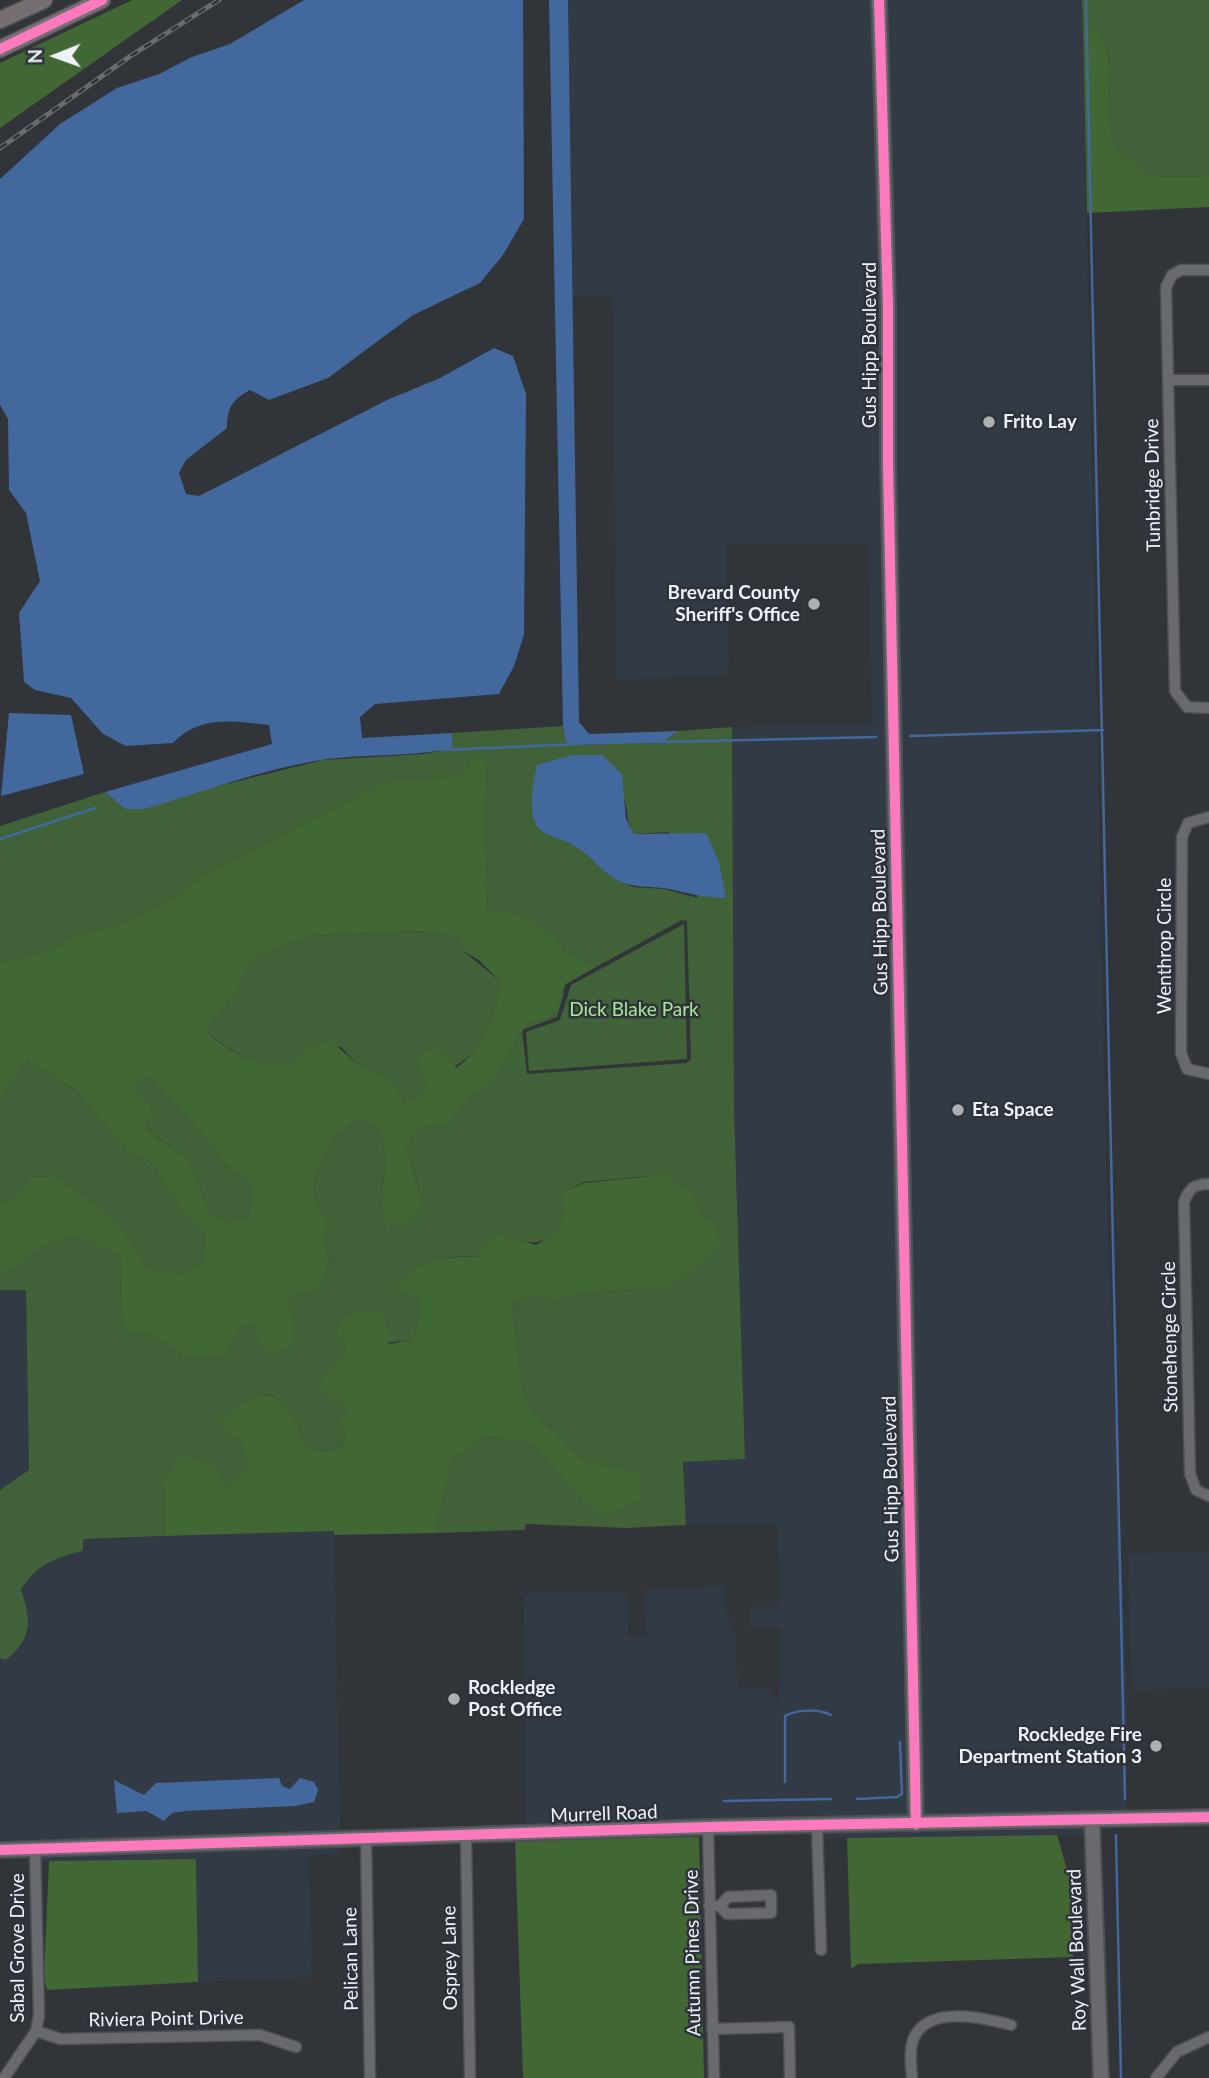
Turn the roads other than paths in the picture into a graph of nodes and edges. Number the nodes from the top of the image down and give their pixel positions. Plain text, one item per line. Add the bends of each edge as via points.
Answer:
1 (44, 0) edge
2 (102, 0) edge
3 (879, 0) edge
4 (0, 20) edge
5 (0, 49) edge
6 (1209, 270) edge
7 (1168, 380) junction
8 (1209, 380) edge
9 (1209, 708) edge
10 (1209, 817) edge
11 (1209, 1074) edge
12 (1209, 1184) edge
13 (1209, 1496) edge
14 (1209, 1817) edge
15 (1092, 1820) junction
16 (916, 1824) junction
17 (817, 1825) junction
18 (708, 1827) junction
19 (466, 1837) junction
20 (366, 1839) junction
21 (35, 1849) junction
22 (0, 1850) edge
23 (715, 1906) junction
24 (821, 1950) dead end
25 (1012, 2025) dead end
26 (712, 2029) junction
27 (36, 2031) junction
28 (1209, 2037) edge
29 (296, 2047) dead end
30 (4, 2078) edge
31 (370, 2078) edge
32 (470, 2078) edge
33 (713, 2078) edge
34 (790, 2078) edge
35 (912, 2078) edge
36 (1101, 2078) edge
37 (1157, 2078) edge

1 - 4 main road
2 - 5 main road
3 - 16 street, Gus Hipp Boulevard
6 - 7 street, Tunbridge Drive via 1181,270 1168,280
7 - 8 street
7 - 9 street, Tunbridge Drive via 1175,691 1187,708
10 - 11 street, Wenthrop Circle via 1188,823 1182,837 1181,1053 1187,1069
12 - 13 street, Stonehenge Circle via 1197,1184 1184,1202 1190,1475 1196,1490
14 - 15 street, Murrell Road
15 - 16 street, Murrell Road
15 - 36 street, Roy Wall Boulevard
16 - 17 street, Murrell Road
17 - 18 street, Murrell Road
17 - 24 street
18 - 19 street, Murrell Road
18 - 23 street, Autumn Pines Drive
19 - 20 street, Murrell Road
19 - 32 street, Osprey Lane
20 - 21 street, Murrell Road
20 - 31 street, Pelican Lane
21 - 22 street, Murrell Road
21 - 27 street, Sabal Grove Drive
23 - 23 street via 727,1914 771,1913 771,1895 728,1897
23 - 26 street, Autumn Pines Drive
25 - 35 street via 981,2017 936,2018 917,2031 911,2050
26 - 33 street, Autumn Pines Drive
26 - 34 street via 789,2027
27 - 29 street, Riviera Point Drive via 60,2039 260,2035
27 - 30 street, Sabal Grove Drive
28 - 37 street via 1177,2052

